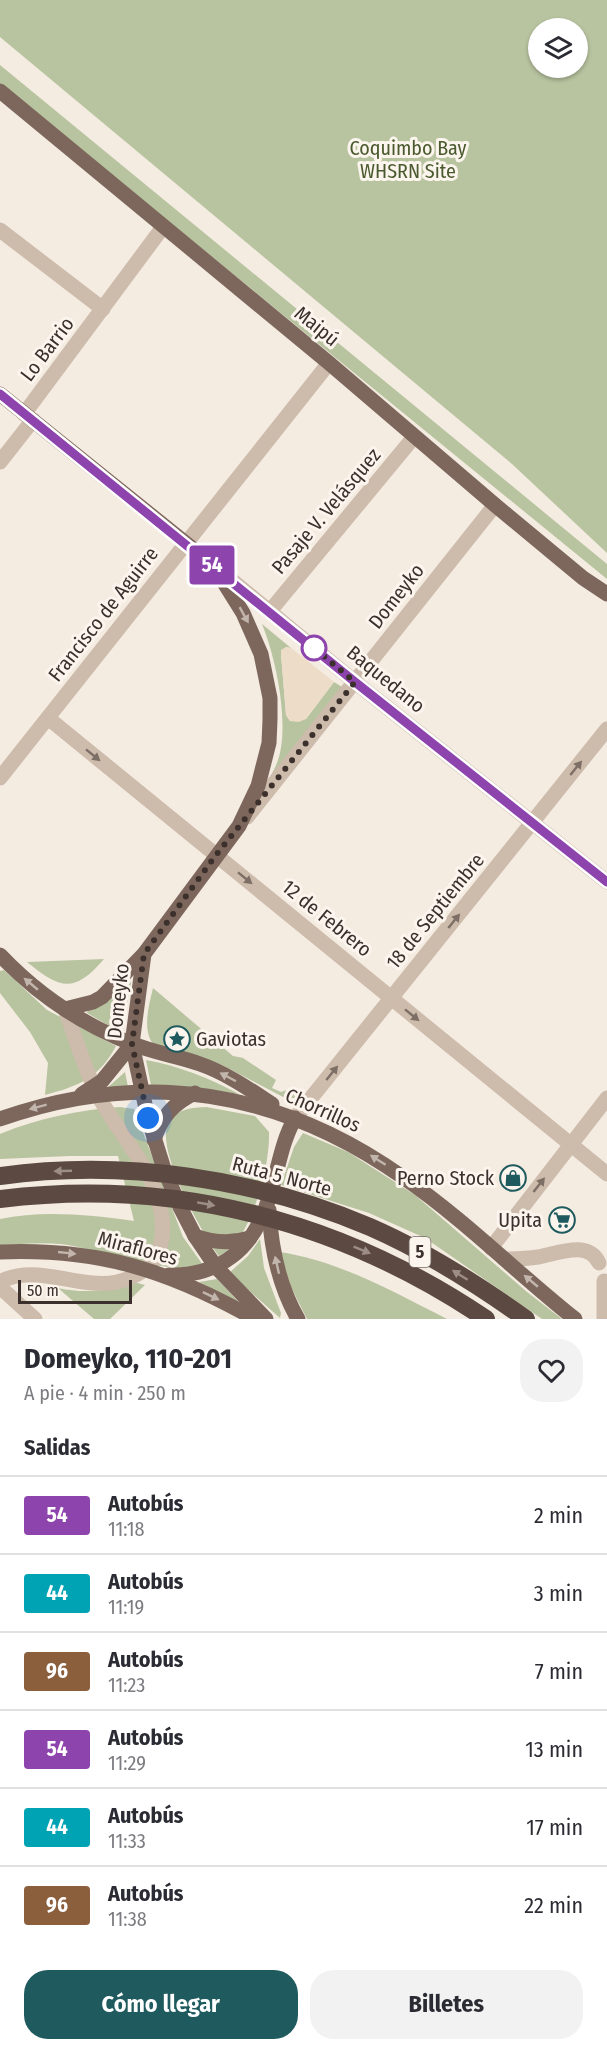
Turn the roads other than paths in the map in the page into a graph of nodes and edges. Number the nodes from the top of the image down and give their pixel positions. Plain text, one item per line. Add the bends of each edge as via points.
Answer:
1 (0, 91) edge
2 (163, 227) junction
3 (0, 230) edge
4 (103, 309) junction
5 (328, 363) junction
6 (0, 394) edge
7 (29, 417) junction
8 (414, 437) junction
9 (0, 462) edge
10 (495, 505) junction
11 (185, 543) junction
12 (213, 565) junction
13 (607, 594) edge
14 (270, 611) junction
15 (355, 682) junction
16 (48, 718) junction
17 (607, 729) edge
18 (0, 778) edge
19 (532, 822) junction
20 (239, 826) junction
21 (216, 855) junction
22 (607, 882) edge
23 (144, 954) junction
24 (0, 955) edge
25 (392, 999) junction
26 (65, 1009) junction
27 (132, 1044) junction
28 (96, 1091) junction
29 (141, 1092) junction
30 (195, 1093) junction
31 (607, 1098) edge
32 (296, 1118) junction
33 (0, 1119) edge
34 (154, 1140) junction
35 (571, 1144) junction
36 (607, 1174) edge
37 (0, 1176) edge
38 (4, 1200) edge
39 (269, 1201) junction
40 (195, 1236) junction
41 (250, 1238) junction
42 (491, 1248) junction
43 (0, 1252) edge
44 (504, 1259) junction
45 (599, 1263) dead end
46 (216, 1267) junction
47 (148, 1269) junction
48 (166, 1275) junction
49 (0, 1282) edge
50 (0, 1287) edge
51 (605, 1290) edge
52 (34, 1319) edge
53 (255, 1319) edge
54 (266, 1319) edge
55 (298, 1319) edge
56 (486, 1319) edge
57 (526, 1319) edge
58 (575, 1319) edge
59 (604, 1319) edge

1 - 2 main road, Maipú
2 - 4 street, Lo Barrio
2 - 5 main road, Maipú
3 - 4 street, Lo Barrio
4 - 7 street, Lo Barrio
5 - 8 main road, Maipú
5 - 11 street, Francisco de Aguirre
6 - 7 main road, Baquedano
7 - 9 street, Lo Barrio
7 - 11 main road, Baquedano
8 - 10 main road, Maipú
8 - 14 street, Pasaje V. Velásquez
10 - 13 main road, Maipú
10 - 15 street, Domeyko
11 - 12 main road, Baquedano
11 - 16 street, Francisco de Aguirre
12 - 14 street, Baquedano
12 -> 20 main road, Domeyko via 253,633 270,698 265,765
14 - 15 street, Baquedano
15 - 19 street, Baquedano
15 - 20 street, Domeyko
16 - 18 street, Francisco de Aguirre
16 -> 21 street, 12 de Febrero
19 -> 17 street, 18 de Septiembre
19 - 22 street, Baquedano
25 -> 19 street, 18 de Septiembre
20 - 21 main road, Domeyko
21 - 23 main road, Domeyko
21 -> 25 street, 12 de Febrero
23 - 26 main road via 102,997
23 - 27 main road, Domeyko
26 -> 24 main road via 33,987
32 -> 25 street, 18 de Septiembre
25 -> 35 street, 12 de Febrero
26 - 27 main road
26 - 28 street
27 - 28 main road
27 - 29 main road, Domeyko
32 -> 27 main road via 216,1071
28 - 29 main road, Chorrillos
28 -> 33 main road
28 - 47 street via 148,1176 161,1206 161,1244
29 - 30 main road, Chorrillos
29 - 34 main road, Domeyko
30 - 32 main road, Chorrillos via 248,1103
30 - 34 main road via 168,1111
31 - 35 street
32 - 39 main road via 282,1150
42 -> 32 main road, Chorrillos via 384,1164
34 - 40 main road, Domeyko
35 - 36 street, 12 de Febrero
42 -> 35 street
57 -> 37 highway, Ruta 5 Norte / 5 via 418,1251 304,1203 170,1175 56,1171
38 -> 56 highway, 5 via 83,1194 173,1199 232,1209 312,1231 374,1255 410,1272
39 - 41 main road
55 -> 39 main road via 276,1265
40 - 41 main road via 221,1242
40 - 46 main road, Domeyko
41 - 46 main road via 237,1254
42 - 44 main road, Chorrillos
43 -> 47 main road, Miraflores via 62,1252
44 - 45 street via 575,1249 590,1252
58 -> 44 main road, Chorrillos
46 - 48 main road via 195,1274
46 - 54 main road, Domeyko
47 - 48 main road, Miraflores
47 - 49 street via 104,1283 28,1275
48 -> 53 main road, Miraflores
50 - 52 street
51 - 59 street

